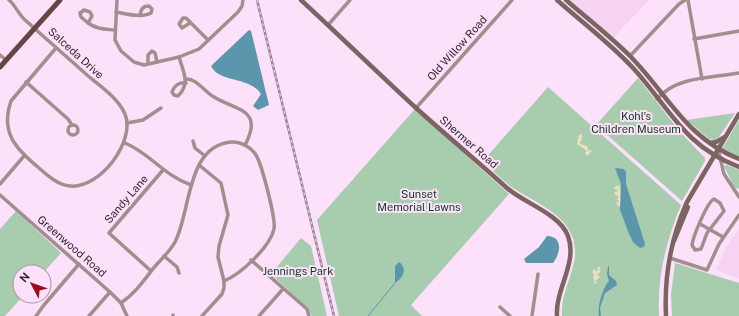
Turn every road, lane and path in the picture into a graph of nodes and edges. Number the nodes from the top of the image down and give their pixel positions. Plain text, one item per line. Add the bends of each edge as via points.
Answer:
1 (9, 0) edge
2 (60, 0) edge
3 (117, 0) edge
4 (243, 0) edge
5 (300, 0) edge
6 (350, 0) edge
7 (512, 0) edge
8 (557, 0) edge
9 (566, 0) edge
10 (687, 0) edge
11 (116, 12) junction
12 (140, 15) dead end
13 (88, 23) dead end
14 (190, 23) dead end
15 (328, 25) junction
16 (35, 28) junction
17 (114, 30) junction
18 (739, 31) edge
19 (694, 39) junction
20 (208, 40) junction
21 (56, 48) junction
22 (0, 55) edge
23 (630, 56) junction
24 (179, 57) junction
25 (6, 60) junction
26 (157, 62) junction
27 (148, 64) junction
28 (0, 67) edge
29 (739, 73) edge
30 (702, 79) junction
31 (26, 82) junction
32 (661, 94) junction
33 (657, 99) junction
34 (161, 108) dead end
35 (416, 108) junction
36 (739, 114) edge
37 (127, 122) junction
38 (72, 125) dead end
39 (726, 136) junction
40 (193, 141) dead end
41 (125, 143) junction
42 (710, 144) junction
43 (244, 145) junction
44 (718, 149) junction
45 (706, 150) junction
46 (24, 156) junction
47 (205, 156) junction
48 (714, 156) junction
49 (719, 159) junction
50 (739, 159) edge
51 (710, 164) junction
52 (199, 165) junction
53 (739, 167) edge
54 (163, 170) junction
55 (0, 184) edge
56 (191, 185) junction
57 (0, 195) edge
58 (739, 197) edge
59 (739, 215) edge
60 (700, 224) junction
61 (710, 230) junction
62 (723, 237) junction
63 (164, 256) junction
64 (670, 258) junction
65 (252, 260) junction
66 (79, 264) junction
67 (151, 271) junction
68 (179, 273) dead end
69 (538, 274) dead end
70 (224, 281) junction
71 (283, 289) junction
72 (110, 292) junction
73 (121, 303) junction
74 (500, 307) dead end
75 (36, 316) edge
76 (89, 316) edge
77 (127, 316) edge
78 (202, 316) edge
79 (259, 316) edge
80 (309, 316) edge
81 (510, 316) edge
82 (532, 316) edge
83 (557, 316) edge
84 (666, 316) edge

1 - 16 street, Salceda Drive
2 - 16 main road
3 - 11 street
4 - 20 street via 238,12
5 - 15 street, Shermer Road
6 - 15 street
7 - 35 street, Old Willow Road
8 - 33 street via 625,60
9 - 23 street
10 - 19 street
10 - 23 street via 679,4
11 - 12 street
11 - 17 street
13 - 17 street via 97,28
14 - 20 street
15 - 35 street, Shermer Road
16 - 21 street, Salceda Drive
16 - 25 main road
17 - 27 street via 115,40 121,51 134,62
18 - 19 street
19 - 30 street
20 - 24 street via 199,49
21 - 31 street
21 - 37 street, Salceda Drive via 119,104
22 - 25 street
23 - 32 street
24 - 26 street
24 - 43 street via 186,81 192,80 213,96 244,110 252,128
25 - 28 main road
26 - 27 street
26 - 27 street via 152,51 148,56
29 - 30 street
30 - 32 street via 671,86
31 - 38 street
31 - 46 street via 10,101 6,117 6,128 11,141
32 - 33 street
32 - 42 street via 682,119
33 - 45 street via 677,125
34 - 37 street via 143,120
35 - 83 street, Shermer Road via 510,190 564,228 570,242 571,256
36 - 39 street
37 - 41 street
39 - 42 street
39 - 44 street
40 - 47 street via 195,148
41 - 46 street via 97,177 75,186 59,183
41 - 54 street via 140,151
42 - 44 street
43 - 47 street via 231,142 223,144
43 - 65 street via 253,151 259,162 274,224 269,240
44 - 48 street
44 - 49 street
44 - 50 street
45 - 48 street
45 - 51 street
46 - 55 street
47 - 52 street
48 - 49 street
48 - 51 street
49 - 53 street
49 - 58 street via 724,174
51 - 64 street via 680,217 673,237
52 - 56 street
52 - 70 street via 221,184 226,202 228,215 218,257
54 - 56 street via 177,180
54 - 67 street, Sandy Lane via 109,233
56 - 63 street via 179,233
57 - 66 street, Greenwood Road
59 - 62 street
60 - 61 street
60 - 61 street via 693,241 695,250 701,249
60 - 61 street via 711,200 718,200 724,211
61 - 62 street
62 - 64 street via 707,270
63 - 67 street
63 - 68 street via 177,267
64 - 84 street via 666,277
65 - 70 street via 235,276
65 - 71 street
66 - 72 street, Greenwood Road
66 - 75 street
67 - 73 street via 141,286
69 - 82 street
70 - 78 street via 222,294
71 - 79 street
71 - 80 street via 307,309
72 - 73 street, Greenwood Road
72 - 76 street
73 - 77 street, Greenwood Road
74 - 81 street

